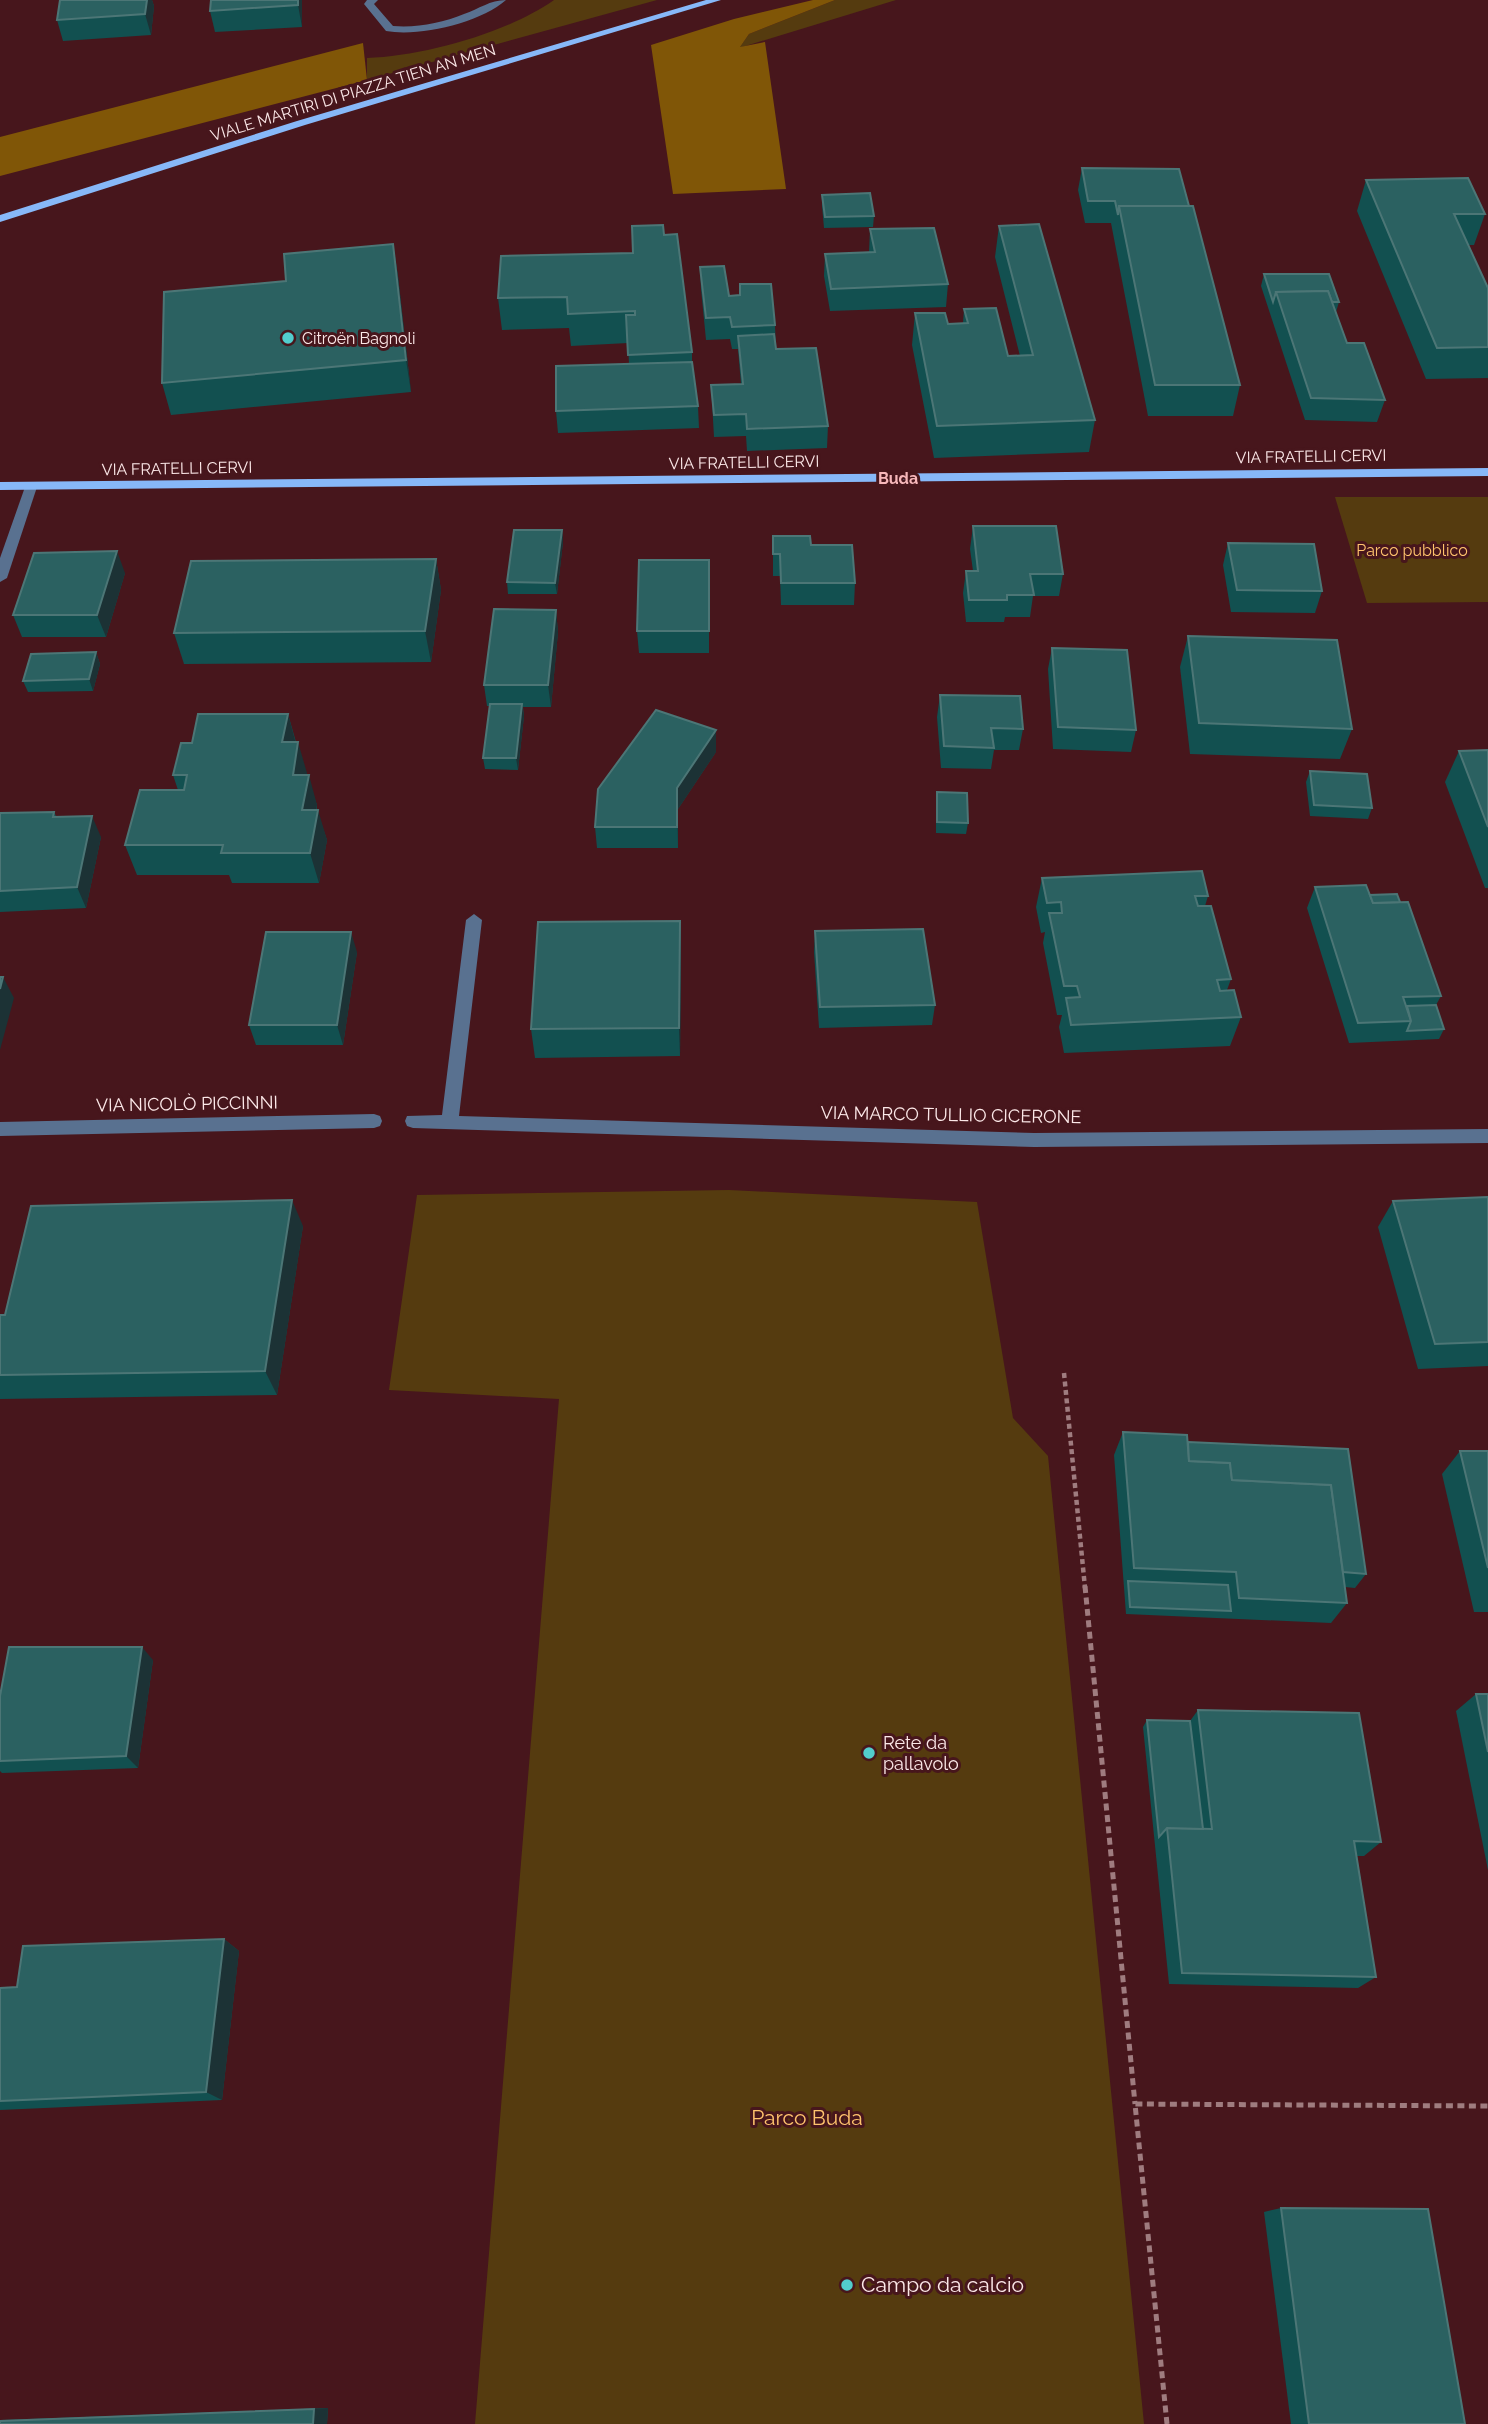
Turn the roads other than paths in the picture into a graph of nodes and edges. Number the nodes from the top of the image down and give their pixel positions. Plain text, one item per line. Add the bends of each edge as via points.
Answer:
1 (373, 0) edge
2 (501, 0) edge
3 (716, 0) edge
4 (0, 219) edge
5 (1488, 472) edge
6 (0, 486) edge
7 (31, 487) junction
8 (0, 578) edge
9 (474, 920) dead end
10 (374, 1121) dead end
11 (413, 1121) dead end
12 (450, 1122) junction
13 (0, 1129) edge
14 (1488, 1136) edge

1 - 2 street via 369,4 390,29 403,31 431,28
3 - 4 main road, VIALE MARTIRI DI PIAZZA TIEN AN MEN via 301,122
5 - 7 main road, VIA FRATELLI CERVI
6 - 7 main road, VIA FRATELLI CERVI
7 - 8 street
9 - 12 street
10 - 13 street, VIA NICOLÒ PICCINNI
11 - 12 street, VIA MARCO TULLIO CICERONE
12 - 14 street, VIA MARCO TULLIO CICERONE via 1034,1140

